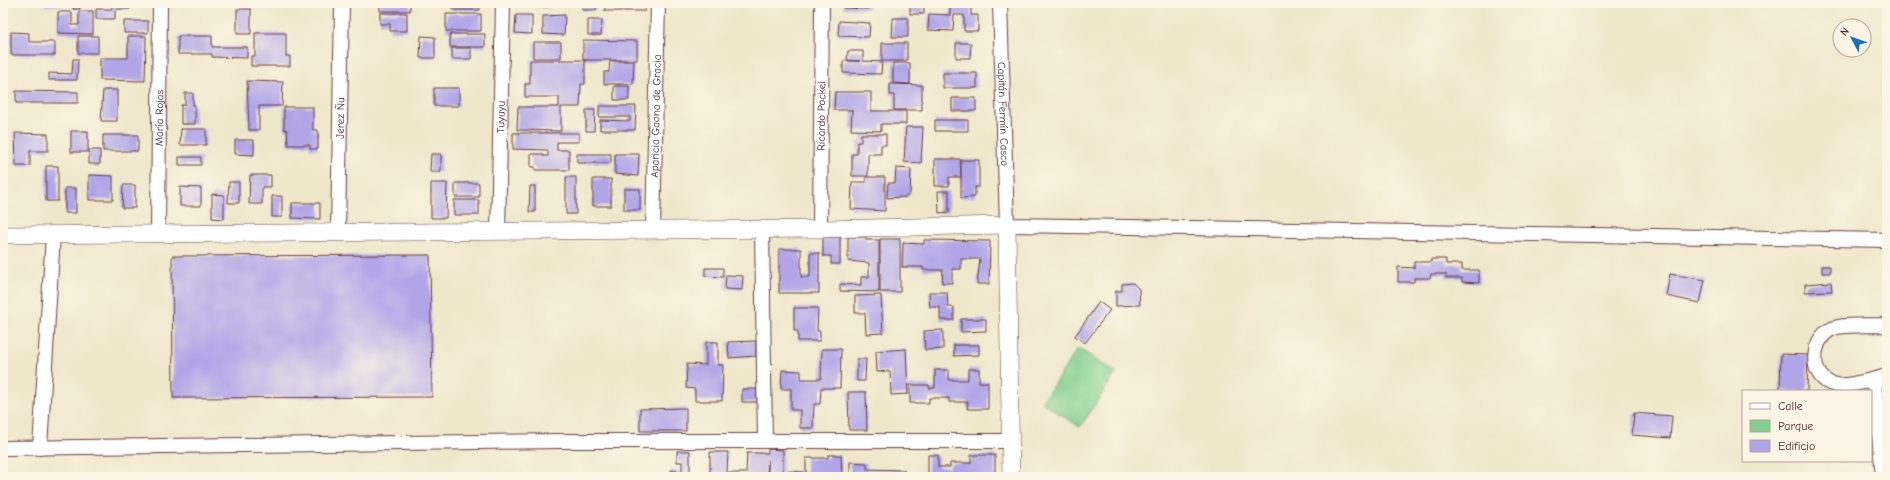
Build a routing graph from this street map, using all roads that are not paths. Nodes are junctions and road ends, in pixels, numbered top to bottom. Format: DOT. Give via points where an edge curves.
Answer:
graph roads {
  1 [pos="160,3"];
  2 [pos="342,3"];
  3 [pos="503,3"];
  4 [pos="658,3"];
  5 [pos="822,3"];
  6 [pos="1000,3"];
  7 [pos="1007,225"];
  8 [pos="820,228"];
  9 [pos="762,229"];
  10 [pos="653,230"];
  11 [pos="498,231"];
  12 [pos="338,232"];
  13 [pos="158,234"];
  14 [pos="3,235"];
  15 [pos="53,235"];
  16 [pos="1887,240"];
  17 [pos="1887,325"];
  18 [pos="1880,378"];
  19 [pos="765,441"];
  20 [pos="1011,441"];
  21 [pos="3,448"];
  22 [pos="40,448"];
  23 [pos="1011,477"];
  24 [pos="1883,477"];
  1 -- 13 [label="street, María Rojas"];
  2 -- 12 [label="street, Jerez Ñu"];
  3 -- 11 [label="street, Tuyuyu"];
  4 -- 10 [label="street, Aparicia Gaona de Gracia"];
  5 -- 8 [label="street, Ricardo Pockel"];
  6 -- 7 [label="street, Capitán Fermín Casco"];
  7 -- 8 [label="street"];
  7 -- 16 [label="street"];
  7 -- 20 [label="street"];
  8 -- 9 [label="street"];
  9 -- 10 [label="street"];
  9 -- 19 [label="street"];
  10 -- 11 [label="street"];
  11 -- 12 [label="street"];
  12 -- 13 [label="street"];
  13 -- 15 [label="street"];
  14 -- 15 [label="street"];
  15 -- 22 [label="street"];
  17 -- 18 [label="street" via="1837,327 1823,335 1816,349 1814,362 1819,375 1837,386"];
  18 -- 24 [label="street"];
  19 -- 20 [label="street"];
  19 -- 22 [label="street"];
  20 -- 23 [label="street"];
  21 -- 22 [label="street"];
}
